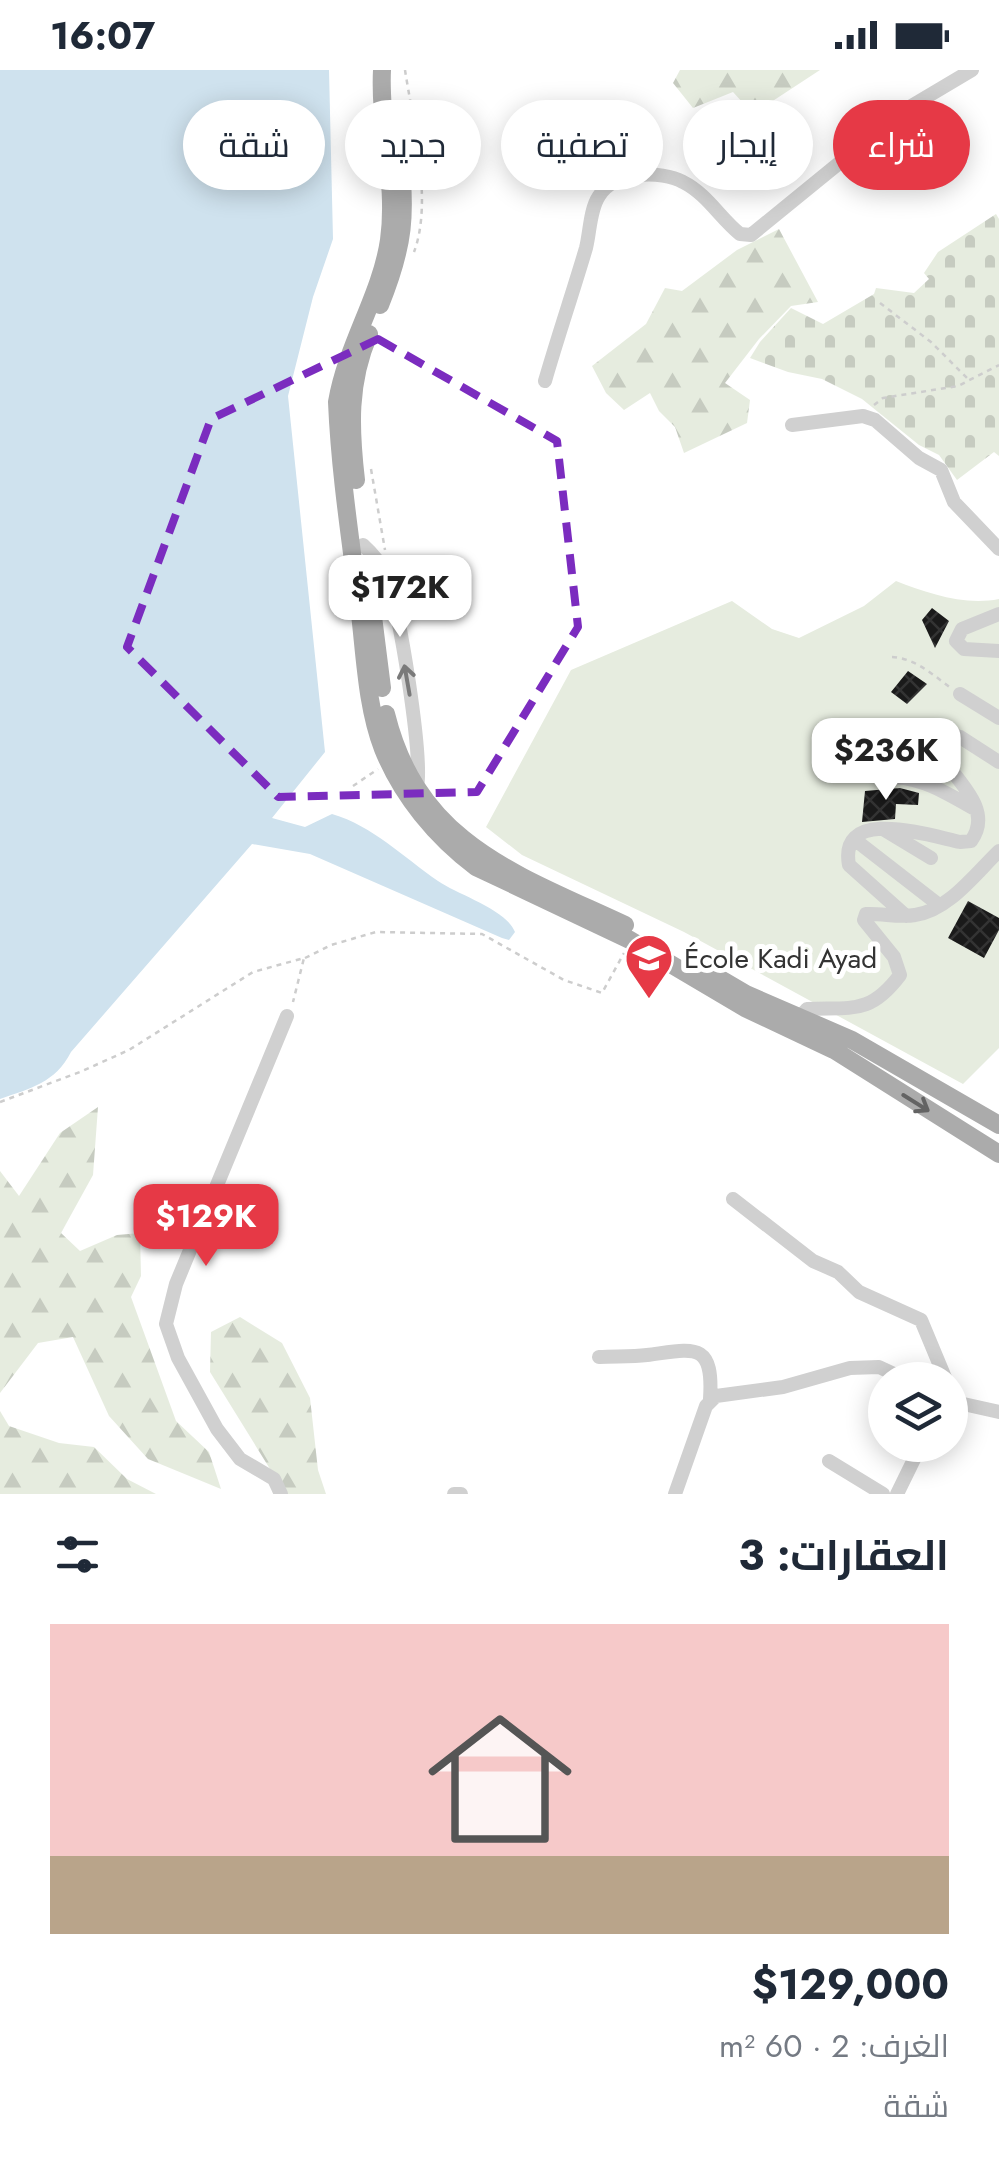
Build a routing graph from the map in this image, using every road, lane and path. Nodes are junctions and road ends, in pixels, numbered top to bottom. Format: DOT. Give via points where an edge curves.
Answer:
graph roads {
  1 [pos="382,70"];
  2 [pos="394,70"];
  3 [pos="972,70"];
  4 [pos="880,303"];
  5 [pos="999,365"];
  6 [pos="544,380"];
  7 [pos="969,380"];
  8 [pos="874,406"];
  9 [pos="792,425"];
  10 [pos="368,458"];
  11 [pos="363,545"];
  12 [pos="999,549"];
  13 [pos="385,552"];
  14 [pos="997,612"];
  15 [pos="999,651"];
  16 [pos="892,657"];
  17 [pos="960,694"];
  18 [pos="999,718"];
  19 [pos="999,762"];
  20 [pos="380,769"];
  21 [pos="880,776"];
  22 [pos="353,786"];
  23 [pos="417,787"];
  24 [pos="976,809"];
  25 [pos="878,826"];
  26 [pos="854,840"];
  27 [pos="999,851"];
  28 [pos="931,858"];
  29 [pos="939,905"];
  30 [pos="906,916"];
  31 [pos="626,949"];
  32 [pos="304,958"];
  33 [pos="287,1016"];
  34 [pos="795,1023"];
  35 [pos="0,1102"];
  36 [pos="999,1125"];
  37 [pos="999,1154"];
  38 [pos="732,1199"];
  39 [pos="599,1357"];
  40 [pos="938,1362"];
  41 [pos="868,1367"];
  42 [pos="710,1399"];
  43 [pos="968,1405"];
  44 [pos="999,1412"];
  45 [pos="829,1460"];
  46 [pos="913,1462"];
  47 [pos="281,1494"];
  48 [pos="454,1494"];
  49 [pos="462,1494"];
  50 [pos="675,1494"];
  51 [pos="883,1494"];
  52 [pos="897,1494"];
  1 -- 34 [label="main road" via="390,235 345,360 337,402 382,746 424,818 476,867 630,940 725,997"];
  2 -- 11 [label="main road" via="403,232 350,402"];
  3 -- 6 [label="street" via="903,111 751,235 740,234 689,185 665,175 644,174 605,189"];
  4 -- 7 [label="path"];
  5 -- 7 [label="path"];
  7 -- 8 [label="path" via="883,398"];
  9 -- 12 [label="street" via="875,420 941,470 954,502"];
  10 -- 13 [label="path"];
  11 -- 23 [label="main road" via="385,707"];
  23 -- 11 [label="street, one-way" via="414,722 391,590"];
  14 -- 15 [label="street" via="962,629 956,642 964,649"];
  16 -- 17 [label="path" via="918,664"];
  17 -- 18 [label="street"];
  19 -- 24 [label="street" via="954,734 942,732 932,740"];
  20 -- 22 [label="path"];
  21 -- 24 [label="street" via="936,785"];
  23 -- 34 [label="main road" via="440,819 492,862 635,930"];
  24 -- 25 [label="street" via="971,841"];
  25 -- 26 [label="street"];
  25 -- 28 [label="street"];
  26 -- 29 [label="street"];
  26 -- 30 [label="street" via="848,865"];
  27 -- 29 [label="street"];
  29 -- 30 [label="street"];
  30 -- 34 [label="street" via="864,916 900,975 883,997 872,1004 806,1009"];
  31 -- 32 [label="path" via="602,993 564,980 482,934 376,932"];
  32 -- 33 [label="path"];
  32 -- 35 [label="path" via="253,972 129,1050"];
  33 -- 47 [label="street" via="176,1284 166,1324 217,1429 245,1465 274,1479"];
  34 -- 36 [label="main road" via="852,1040"];
  34 -- 37 [label="main road, one-way"];
  38 -- 40 [label="street" via="859,1292 921,1320"];
  39 -- 42 [label="street" via="686,1348 710,1366"];
  41 -- 42 [label="street"];
  42 -- 50 [label="street"];
  43 -- 44 [label="street"];
  45 -- 51 [label="street"];
  46 -- 52 [label="street"];
  48 -- 49 [label="street"];
}
